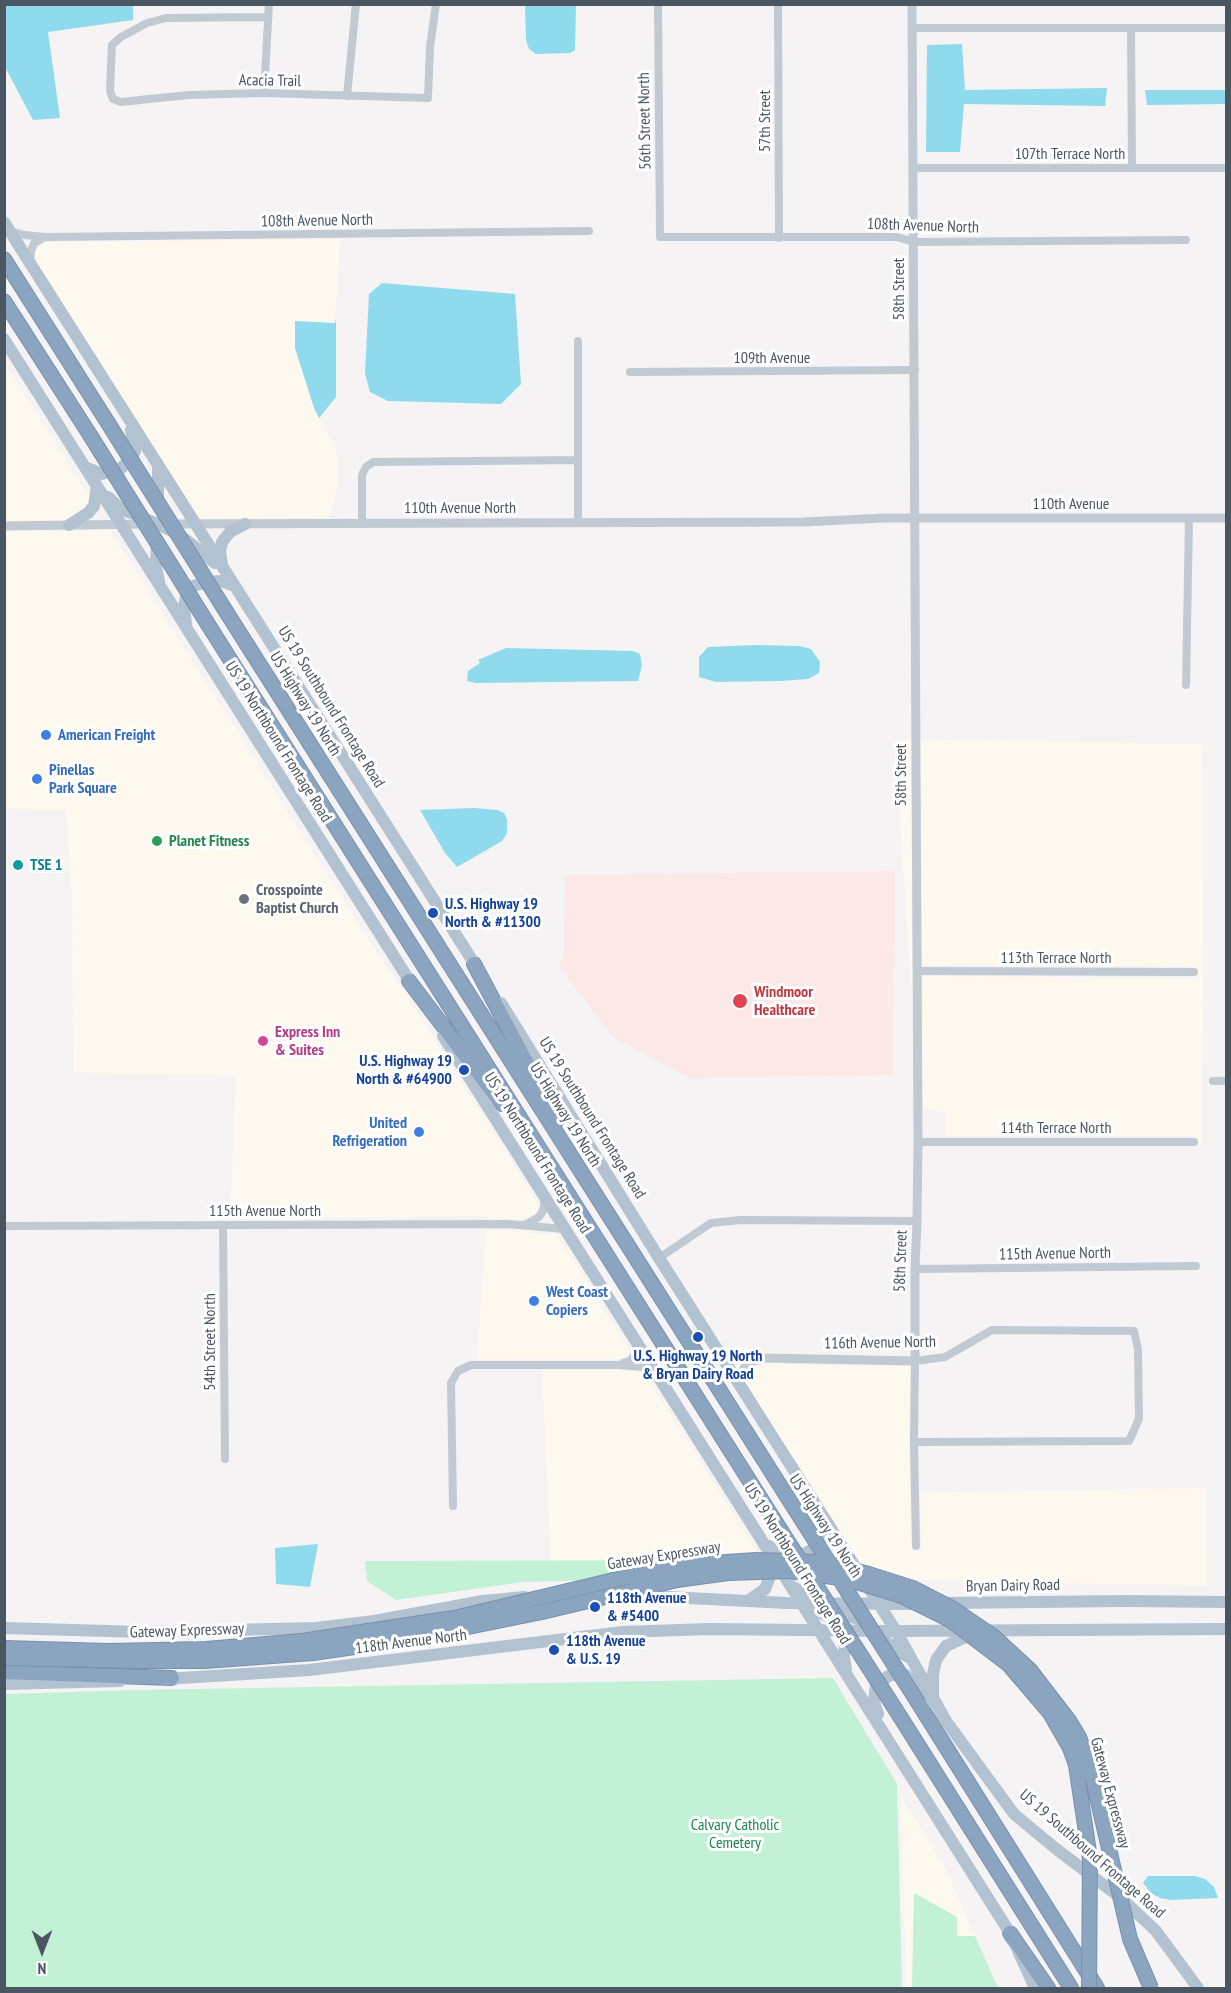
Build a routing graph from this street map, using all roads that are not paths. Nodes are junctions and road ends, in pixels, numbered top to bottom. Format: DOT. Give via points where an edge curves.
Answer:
graph roads {
  1 [pos="269,4"];
  2 [pos="356,4"];
  3 [pos="436,4"];
  4 [pos="658,4"];
  5 [pos="778,4"];
  6 [pos="912,4"];
  7 [pos="268,17"];
  8 [pos="913,28"];
  9 [pos="1131,28"];
  10 [pos="1227,28"];
  11 [pos="264,93"];
  12 [pos="347,96"];
  13 [pos="914,168"];
  14 [pos="1132,168"];
  15 [pos="1227,168"];
  16 [pos="7,226"];
  17 [pos="589,231"];
  18 [pos="45,237"];
  19 [pos="660,237"];
  20 [pos="779,238"];
  21 [pos="1186,240"];
  22 [pos="914,242"];
  23 [pos="4,259"];
  24 [pos="30,263"];
  25 [pos="4,301"];
  26 [pos="4,339"];
  27 [pos="578,341"];
  28 [pos="915,370"];
  29 [pos="630,372"];
  30 [pos="127,415"];
  31 [pos="578,460"];
  32 [pos="158,465"];
  33 [pos="85,467"];
  34 [pos="97,486"];
  35 [pos="915,518"];
  36 [pos="1189,518"];
  37 [pos="1227,518"];
  38 [pos="194,523"];
  39 [pos="362,523"];
  40 [pos="578,523"];
  41 [pos="120,524"];
  42 [pos="158,524"];
  43 [pos="245,524"];
  44 [pos="69,525"];
  45 [pos="4,526"];
  46 [pos="223,569"];
  47 [pos="159,585"];
  48 [pos="235,586"];
  49 [pos="187,629"];
  50 [pos="1186,685"];
  51 [pos="474,964"];
  52 [pos="918,970"];
  53 [pos="1194,972"];
  54 [pos="409,981"];
  55 [pos="1213,1081"];
  56 [pos="1227,1081"];
  57 [pos="918,1142"];
  58 [pos="1194,1142"];
  59 [pos="548,1162"];
  60 [pos="597,1197"];
  61 [pos="545,1198"];
  62 [pos="917,1221"];
  63 [pos="223,1225"];
  64 [pos="525,1225"];
  65 [pos="4,1226"];
  66 [pos="564,1229"];
  67 [pos="659,1258"];
  68 [pos="1196,1266"];
  69 [pos="915,1269"];
  70 [pos="637,1341"];
  71 [pos="720,1353"];
  72 [pos="764,1358"];
  73 [pos="915,1361"];
  74 [pos="619,1365"];
  75 [pos="655,1370"];
  76 [pos="740,1385"];
  77 [pos="914,1442"];
  78 [pos="225,1459"];
  79 [pos="453,1506"];
  80 [pos="824,1520"];
  81 [pos="765,1544"];
  82 [pos="916,1546"];
  83 [pos="776,1560"];
  84 [pos="852,1564"];
  85 [pos="790,1585"];
  86 [pos="748,1600"];
  87 [pos="1227,1602"];
  88 [pos="800,1603"];
  89 [pos="878,1604"];
  90 [pos="835,1608"];
  91 [pos="848,1624"];
  92 [pos="4,1628"];
  93 [pos="1227,1629"];
  94 [pos="820,1630"];
  95 [pos="1008,1630"];
  96 [pos="860,1631"];
  97 [pos="896,1632"];
  98 [pos="4,1648"];
  99 [pos="4,1658"];
  100 [pos="913,1660"];
  101 [pos="4,1672"];
  102 [pos="847,1674"];
  103 [pos="172,1678"];
  104 [pos="4,1684"];
  105 [pos="933,1697"];
  106 [pos="946,1722"];
  107 [pos="882,1728"];
  108 [pos="1010,1933"];
  109 [pos="1035,1989"];
  110 [pos="1048,1989"];
  111 [pos="1071,1989"];
  112 [pos="1089,1989"];
  113 [pos="1097,1989"];
  114 [pos="1152,1989"];
  115 [pos="1198,1989"];
  1 -- 7 [label="street"];
  2 -- 12 [label="street"];
  3 -- 12 [label="street, Acacia Trail" via="428,98"];
  4 -- 19 [label="street, 56th Street North"];
  5 -- 20 [label="street, 57th Street"];
  6 -- 8 [label="street, 58th Street"];
  7 -- 11 [label="street"];
  7 -- 11 [label="street, Acacia Trail" via="166,18 147,23 112,45 110,91 113,99 121,102"];
  8 -- 9 [label="street"];
  8 -- 13 [label="street, 58th Street"];
  9 -- 10 [label="street"];
  9 -- 14 [label="street"];
  11 -- 12 [label="street, Acacia Trail"];
  13 -- 14 [label="street, 107th Terrace North"];
  13 -- 22 [label="street, 58th Street"];
  14 -- 15 [label="street, 107th Terrace North"];
  16 -- 18 [label="street, 108th Avenue North" via="24,235"];
  16 -- 24 [label="main road, US 19 Southbound Frontage Road"];
  17 -- 18 [label="street, 108th Avenue North"];
  18 -- 24 [label="street" via="34,243"];
  19 -- 20 [label="street, 108th Avenue North"];
  20 -- 22 [label="street, 108th Avenue North" via="897,237"];
  21 -- 22 [label="street, 108th Avenue North"];
  22 -- 28 [label="street, 58th Street"];
  23 -- 60 [label="highway, US Highway 19 North, bridge"];
  24 -- 30 [label="main road, US 19 Southbound Frontage Road"];
  25 -- 59 [label="highway, bridge"];
  26 -- 33 [label="main road, US 19 Northbound Frontage Road"];
  27 -- 31 [label="street"];
  28 -- 29 [label="street, 109th Avenue"];
  28 -- 35 [label="street, 58th Street"];
  30 -- 32 [label="main road, US 19 Southbound Frontage Road"];
  30 -- 33 [label="main road" via="134,439 132,458 119,470 102,474"];
  31 -- 39 [label="street" via="373,462 362,475"];
  31 -- 40 [label="street"];
  32 -- 38 [label="main road, US 19 Southbound Frontage Road"];
  32 -- 42 [label="main road"];
  33 -- 34 [label="main road, US 19 Northbound Frontage Road"];
  34 -- 41 [label="main road, US 19 Northbound Frontage Road"];
  34 -- 42 [label="main road" via="121,508"];
  34 -- 44 [label="main road" via="94,506"];
  35 -- 36 [label="street, 110th Avenue"];
  35 -- 40 [label="street, 110th Avenue North"];
  35 -- 52 [label="street, 58th Street"];
  36 -- 37 [label="street, 110th Avenue"];
  36 -- 50 [label="street"];
  38 -- 42 [label="street, 110th Avenue North"];
  38 -- 43 [label="street, 110th Avenue North"];
  38 -- 46 [label="main road, US 19 Southbound Frontage Road"];
  39 -- 40 [label="street, 110th Avenue North"];
  39 -- 43 [label="street, 110th Avenue North"];
  41 -- 42 [label="street, 110th Avenue North"];
  41 -- 44 [label="street, 110th Avenue North"];
  41 -- 47 [label="main road, US 19 Northbound Frontage Road"];
  42 -- 46 [label="main road" via="181,536"];
  42 -- 47 [label="main road"];
  43 -- 46 [label="main road" via="222,542"];
  44 -- 45 [label="street, 110th Avenue North"];
  46 -- 48 [label="main road, US 19 Southbound Frontage Road"];
  47 -- 49 [label="main road, US 19 Northbound Frontage Road"];
  48 -- 49 [label="main road" via="221,581 193,586 184,608"];
  48 -- 51 [label="main road, US 19 Southbound Frontage Road"];
  49 -- 54 [label="main road, US 19 Northbound Frontage Road"];
  51 -- 60 [label="highway"];
  51 -- 67 [label="main road, US 19 Southbound Frontage Road"];
  52 -- 53 [label="street, 113th Terrace North"];
  52 -- 57 [label="street, 58th Street"];
  54 -- 59 [label="highway"];
  54 -- 61 [label="main road, US 19 Northbound Frontage Road"];
  55 -- 56 [label="street"];
  57 -- 58 [label="street, 114th Terrace North"];
  57 -- 62 [label="street, 58th Street"];
  59 -- 111 [label="highway, bridge"];
  60 -- 113 [label="highway, US Highway 19 North, bridge"];
  61 -- 64 [label="street" via="539,1217"];
  61 -- 66 [label="main road, US 19 Northbound Frontage Road"];
  62 -- 67 [label="street" via="711,1223"];
  62 -- 69 [label="street, 58th Street"];
  63 -- 64 [label="street, 115th Avenue North"];
  63 -- 65 [label="street, 115th Avenue North"];
  63 -- 78 [label="street, 54th Street North"];
  64 -- 66 [label="street, 115th Avenue North"];
  66 -- 70 [label="main road, US 19 Northbound Frontage Road"];
  67 -- 71 [label="main road, US 19 Southbound Frontage Road"];
  68 -- 69 [label="street, 115th Avenue North"];
  69 -- 73 [label="street, 58th Street"];
  70 -- 74 [label="street" via="636,1353 630,1361"];
  70 -- 75 [label="main road, US 19 Northbound Frontage Road"];
  71 -- 72 [label="street, 116th Avenue North"];
  71 -- 76 [label="main road, US 19 Southbound Frontage Road"];
  72 -- 73 [label="street, 116th Avenue North"];
  72 -- 76 [label="street" via="745,1367"];
  73 -- 77 [label="street, 58th Street"];
  73 -- 77 [label="street, 116th Avenue North" via="945,1357 992,1330 1134,1331 1139,1419 1129,1441"];
  74 -- 75 [label="street"];
  74 -- 79 [label="street" via="471,1365 458,1371 451,1383"];
  75 -- 81 [label="main road, US 19 Northbound Frontage Road"];
  76 -- 80 [label="main road, US 19 Southbound Frontage Road"];
  77 -- 82 [label="street, 58th Street"];
  80 -- 81 [label="main road" via="823,1536 806,1553 786,1555"];
  80 -- 84 [label="main road, US 19 Southbound Frontage Road"];
  81 -- 83 [label="main road, US 19 Northbound Frontage Road"];
  83 -- 85 [label="main road, US 19 Northbound Frontage Road"];
  83 -- 86 [label="main road" via="765,1589"];
  84 -- 89 [label="main road, US 19 Southbound Frontage Road"];
  84 -- 90 [label="main road" via="852,1586"];
  85 -- 88 [label="main road, US 19 Northbound Frontage Road"];
  85 -- 90 [label="main road"];
  86 -- 88 [label="main road, 118th Avenue North"];
  86 -- 92 [label="main road, 118th Avenue North" via="556,1594 483,1601 316,1628 142,1632"];
  87 -- 89 [label="main road, Bryan Dairy Road"];
  88 -- 90 [label="main road, Bryan Dairy Road"];
  88 -- 94 [label="main road, US 19 Northbound Frontage Road"];
  89 -- 90 [label="main road, Bryan Dairy Road"];
  89 -- 91 [label="main road"];
  89 -- 97 [label="main road, US 19 Southbound Frontage Road"];
  90 -- 91 [label="main road"];
  90 -- 94 [label="main road"];
  91 -- 94 [label="main road"];
  91 -- 96 [label="main road"];
  91 -- 97 [label="main road"];
  91 -- 102 [label="main road" via="844,1658"];
  93 -- 95 [label="main road"];
  94 -- 102 [label="main road, US 19 Northbound Frontage Road"];
  94 -- 103 [label="main road, 118th Avenue North" via="623,1632 333,1668"];
  95 -- 97 [label="main road"];
  95 -- 105 [label="main road" via="963,1638 946,1646 936,1660"];
  96 -- 97 [label="main road"];
  96 -- 100 [label="main road" via="885,1641"];
  97 -- 100 [label="main road, US 19 Southbound Frontage Road"];
  98 -- 114 [label="highway, Gateway Expressway, bridge" via="206,1649 302,1641 454,1618 696,1564 756,1560 820,1562 869,1574 913,1588 993,1636 1030,1670 1065,1714 1086,1754 1130,1940"];
  99 -- 112 [label="highway, Gateway Expressway, bridge" via="205,1661 314,1653 409,1639 677,1580 790,1571 847,1579 902,1596 950,1620 1009,1665 1050,1713 1076,1765 1087,1837"];
  100 -- 105 [label="main road, US 19 Southbound Frontage Road"];
  101 -- 103 [label="highway"];
  102 -- 107 [label="main road, US 19 Northbound Frontage Road"];
  103 -- 104 [label="main road, 118th Avenue North"];
  105 -- 106 [label="main road, US 19 Southbound Frontage Road"];
  106 -- 107 [label="main road" via="906,1675 890,1675 876,1685 874,1702"];
  106 -- 115 [label="main road, US 19 Southbound Frontage Road" via="1014,1814 1128,1904 1156,1931"];
  107 -- 108 [label="main road, US 19 Northbound Frontage Road"];
  108 -- 109 [label="main road, US 19 Northbound Frontage Road"];
  108 -- 110 [label="highway"];
}
